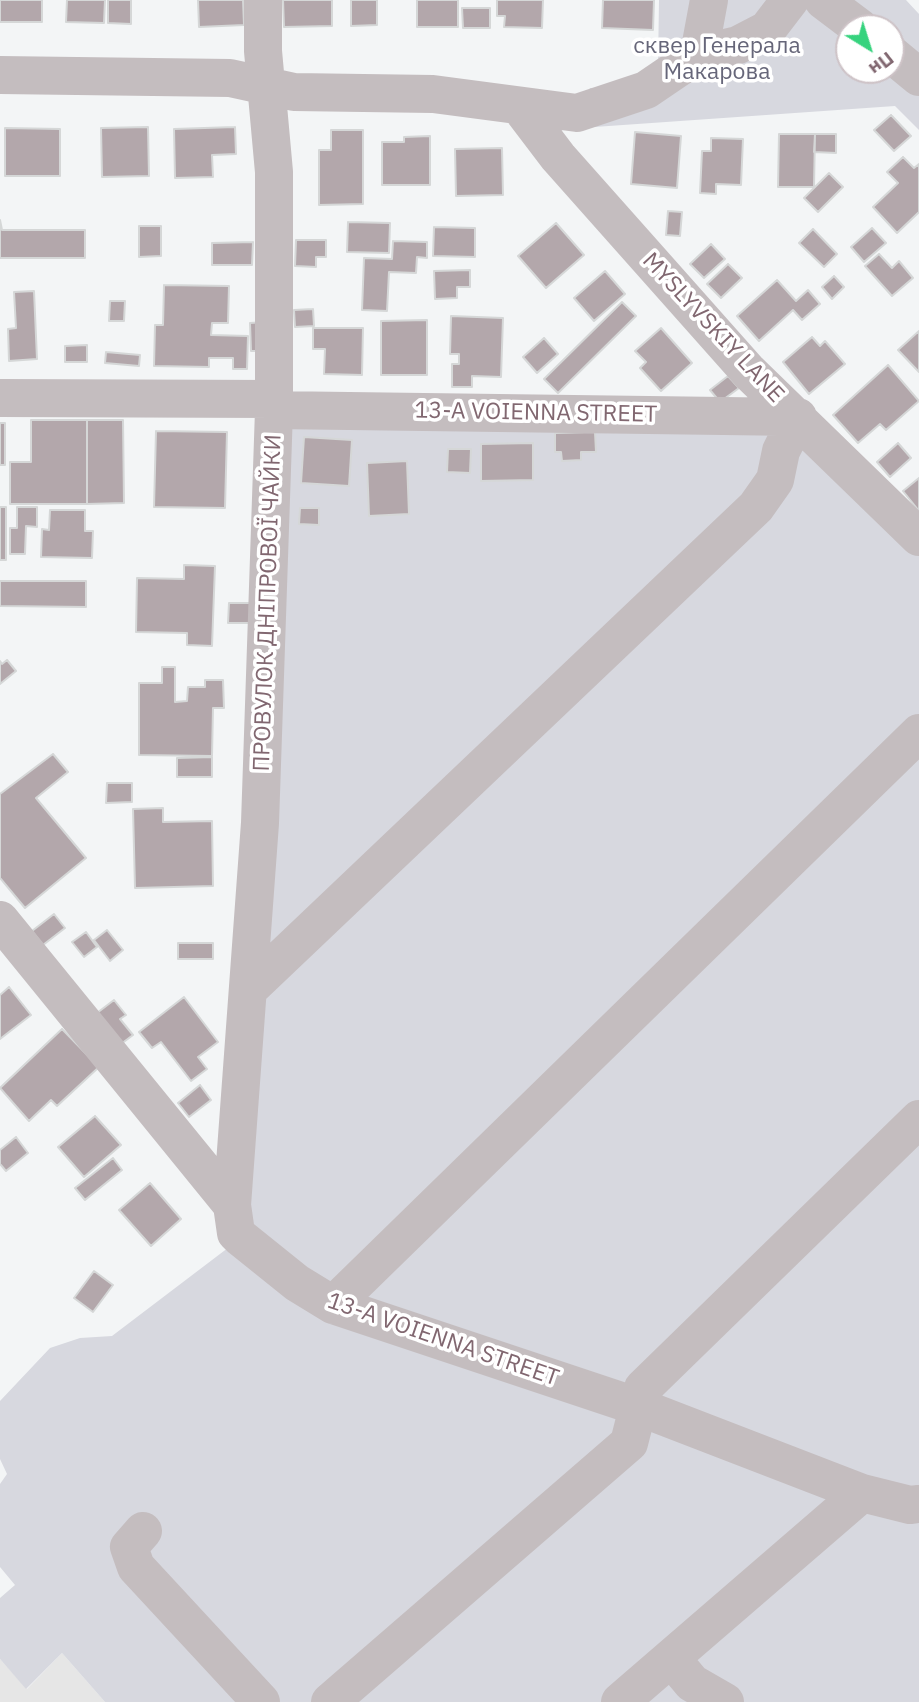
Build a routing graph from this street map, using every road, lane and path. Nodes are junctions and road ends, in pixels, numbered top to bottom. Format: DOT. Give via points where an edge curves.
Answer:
graph roads {
  1 [pos="263,0"];
  2 [pos="709,0"];
  3 [pos="790,0"];
  4 [pos="823,0"];
  5 [pos="842,14"];
  6 [pos="699,54"];
  7 [pos="905,66"];
  8 [pos="0,75"];
  9 [pos="919,77"];
  10 [pos="265,85"];
  11 [pos="520,107"];
  12 [pos="0,398"];
  13 [pos="274,405"];
  14 [pos="798,417"];
  15 [pos="919,537"];
  16 [pos="919,733"];
  17 [pos="0,920"];
  18 [pos="249,989"];
  19 [pos="919,1119"];
  20 [pos="232,1205"];
  21 [pos="333,1305"];
  22 [pos="639,1407"];
  23 [pos="862,1493"];
  24 [pos="919,1503"];
  25 [pos="143,1531"];
  26 [pos="671,1658"];
  27 [pos="261,1702"];
  28 [pos="330,1702"];
  29 [pos="620,1702"];
  30 [pos="725,1702"];
  1 -- 10 [label="street, ПРОВУЛОК ДНІПРОВОЇ ЧАЙКИ"];
  2 -- 6 [label="street"];
  3 -- 6 [label="street" via="767,30 738,45"];
  4 -- 5 [label="street"];
  6 -- 11 [label="street" via="646,90 577,113"];
  7 -- 9 [label="street"];
  8 -- 10 [label="street" via="230,78"];
  10 -- 11 [label="street" via="294,92 433,94"];
  10 -- 13 [label="street, ПРОВУЛОК ДНІПРОВОЇ ЧАЙКИ" via="274,172"];
  11 -- 14 [label="street, MYSLYVSKIY LANE" via="558,157 749,372"];
  12 -- 13 [label="street, 13-A VOIENNA STREET"];
  13 -- 14 [label="street, 13-A VOIENNA STREET"];
  13 -- 18 [label="street, ПРОВУЛОК ДНІПРОВОЇ ЧАЙКИ" via="262,768"];
  14 -- 15 [label="street, MYSLYVSKIY LANE"];
  14 -- 18 [label="street" via="781,451 775,480 756,507"];
  16 -- 21 [label="street"];
  17 -- 20 [label="street, 13-A VOIENNA STREET"];
  18 -- 20 [label="street, ПРОВУЛОК ДНІПРОВОЇ ЧАЙКИ"];
  19 -- 22 [label="street" via="643,1388"];
  20 -- 21 [label="street, 13-A VOIENNA STREET" via="236,1233 241,1238"];
  21 -- 22 [label="street, 13-A VOIENNA STREET"];
  22 -- 23 [label="street, 13-A VOIENNA STREET"];
  22 -- 28 [label="street" via="629,1443"];
  23 -- 24 [label="street, 13-A VOIENNA STREET" via="910,1505"];
  23 -- 26 [label="street"];
  25 -- 27 [label="street" via="129,1547 136,1567"];
  26 -- 29 [label="street"];
  26 -- 30 [label="street" via="692,1684"];
}
